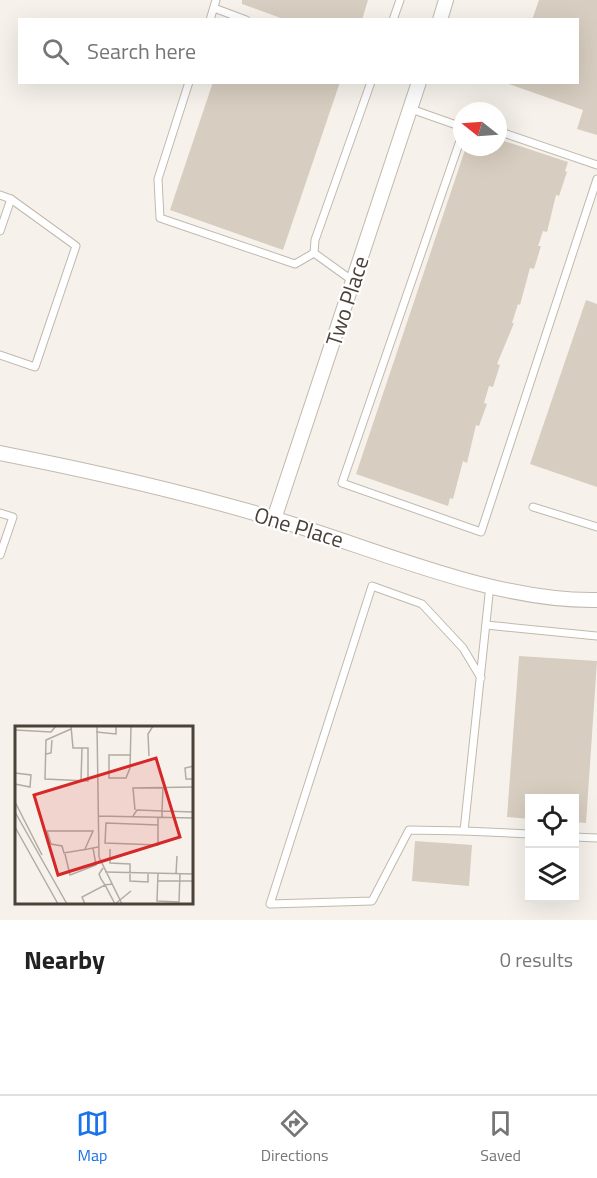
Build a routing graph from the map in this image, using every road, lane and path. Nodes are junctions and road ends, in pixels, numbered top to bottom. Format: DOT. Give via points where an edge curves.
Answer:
graph roads {
  1 [pos="399,0"];
  2 [pos="446,0"];
  3 [pos="215,4"];
  4 [pos="242,18"];
  5 [pos="394,18"];
  6 [pos="441,18"];
  7 [pos="188,84"];
  8 [pos="370,84"];
  9 [pos="418,84"];
  10 [pos="411,109"];
  11 [pos="453,124"];
  12 [pos="507,134"];
  13 [pos="455,156"];
  14 [pos="597,165"];
  15 [pos="597,179"];
  16 [pos="0,195"];
  17 [pos="11,199"];
  18 [pos="2,219"];
  19 [pos="0,231"];
  20 [pos="314,253"];
  21 [pos="353,281"];
  22 [pos="0,355"];
  23 [pos="0,453"];
  24 [pos="533,507"];
  25 [pos="0,513"];
  26 [pos="274,519"];
  27 [pos="597,527"];
  28 [pos="0,555"];
  29 [pos="490,585"];
  30 [pos="597,600"];
  31 [pos="486,625"];
  32 [pos="597,636"];
  33 [pos="481,678"];
  34 [pos="464,831"];
  35 [pos="525,834"];
  36 [pos="579,837"];
  37 [pos="597,838"];
  1 -- 5 [label="lane"];
  2 -- 6 [label="street"];
  3 -- 4 [label="lane"];
  7 -- 20 [label="lane" via="158,179 160,218 295,264"];
  8 -- 20 [label="lane" via="315,240"];
  9 -- 10 [label="street, Two Place"];
  10 -- 11 [label="lane"];
  10 -- 21 [label="street, Two Place"];
  12 -- 14 [label="lane"];
  13 -- 15 [label="lane" via="342,483 481,532"];
  16 -- 17 [label="lane"];
  17 -- 18 [label="lane"];
  17 -- 22 [label="lane" via="76,246 35,367"];
  18 -- 19 [label="lane"];
  20 -- 21 [label="lane"];
  21 -- 26 [label="street, Two Place"];
  23 -- 26 [label="street, One Place" via="110,476"];
  24 -- 27 [label="lane"];
  25 -- 28 [label="lane" via="13,517"];
  26 -- 29 [label="street, One Place"];
  29 -- 30 [label="street, One Place" via="564,600"];
  29 -- 31 [label="lane"];
  31 -- 32 [label="lane"];
  31 -- 33 [label="lane"];
  33 -- 34 [label="lane"];
  33 -- 34 [label="lane" via="463,648 422,604 372,586 270,904 372,901 409,830"];
  34 -- 35 [label="lane"];
  36 -- 37 [label="lane"];
}
